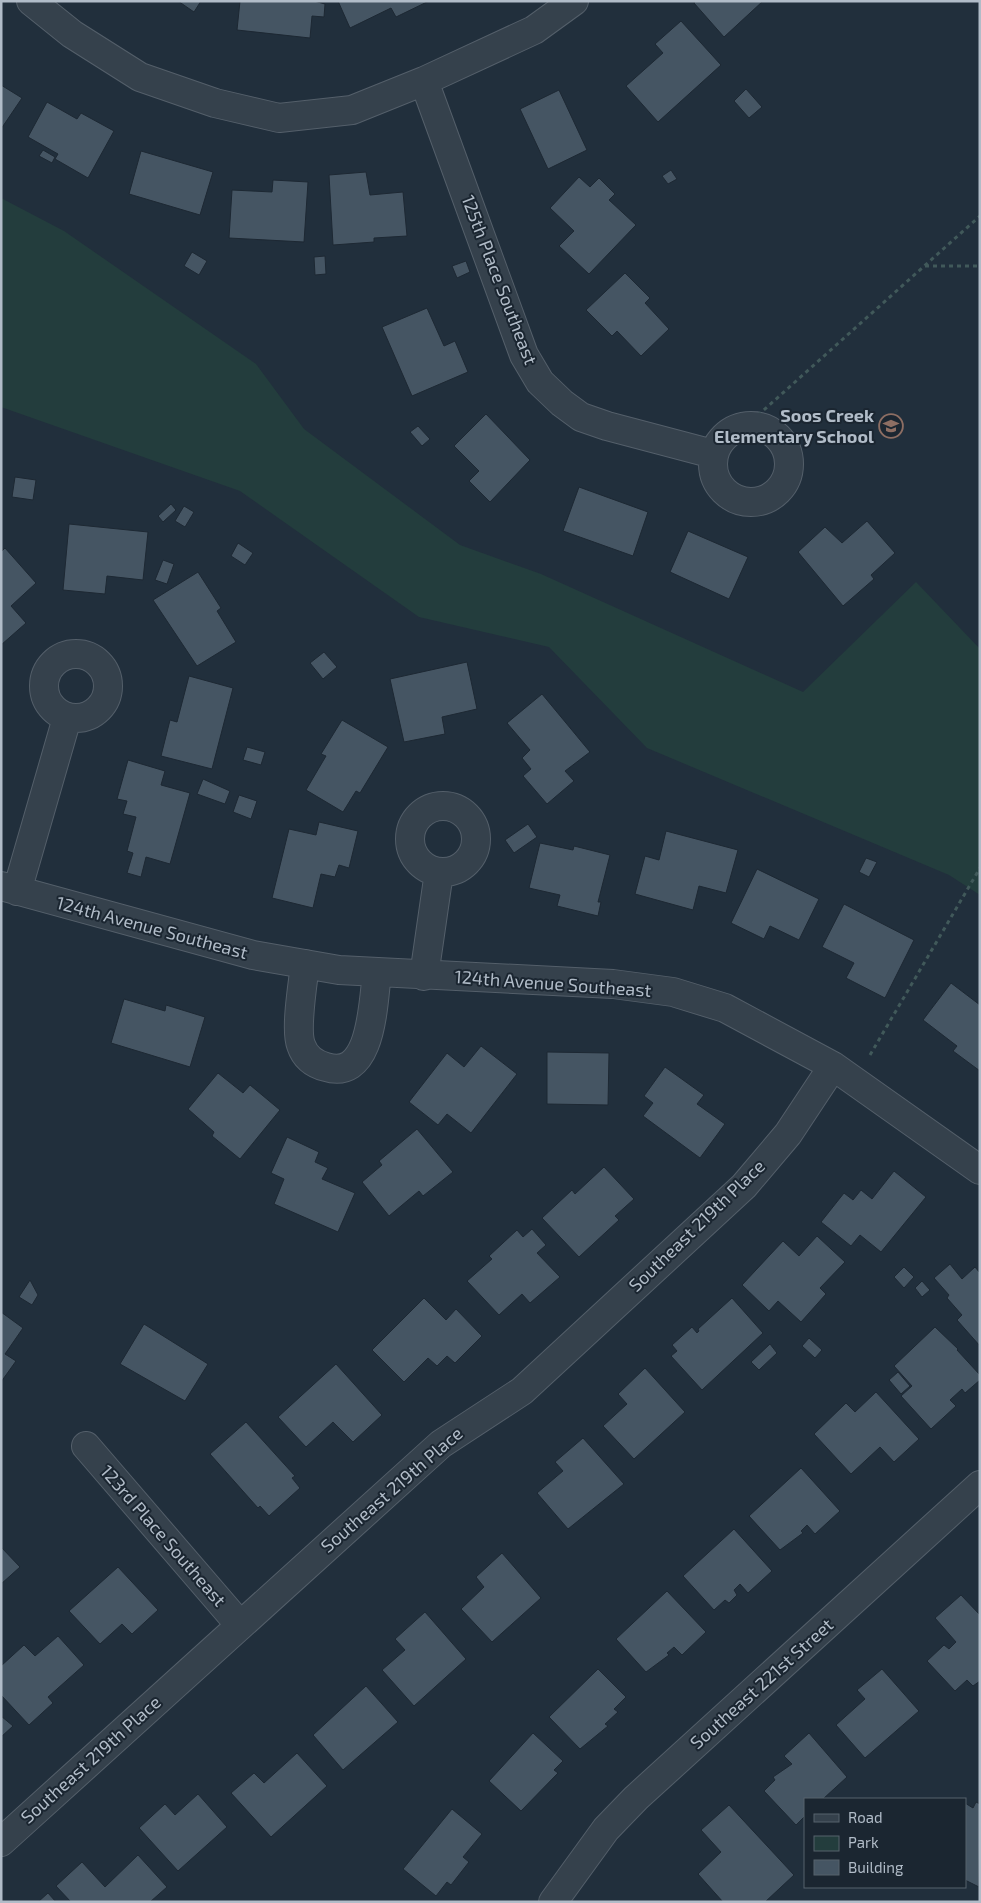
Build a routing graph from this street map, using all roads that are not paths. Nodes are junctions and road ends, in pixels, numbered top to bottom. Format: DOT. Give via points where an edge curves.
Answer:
graph roads {
  1 [pos="31,1"];
  2 [pos="574,1"];
  3 [pos="424,81"];
  4 [pos="714,454"];
  5 [pos="67,718"];
  6 [pos="439,872"];
  7 [pos="9,888"];
  8 [pos="305,964"];
  9 [pos="377,973"];
  10 [pos="424,976"];
  11 [pos="833,1066"];
  12 [pos="980,1170"];
  13 [pos="86,1446"];
  14 [pos="980,1485"];
  15 [pos="240,1625"];
  16 [pos="1,1842"];
  17 [pos="559,1900"];
  1 -- 3 [label="street" via="72,34 140,78 215,103 279,118 352,110"];
  2 -- 3 [label="street" via="534,30"];
  3 -- 4 [label="street, 125th Place Southeast" via="524,355 540,382 582,417"];
  4 -- 4 [label="street" via="720,440 731,430 761,426 784,444 789,459 788,474 770,498 741,502 727,495 717,484 712,469"];
  5 -- 7 [label="street"];
  6 -- 10 [label="street"];
  7 -- 8 [label="street, 124th Avenue Southeast" via="253,955"];
  8 -- 9 [label="street, 124th Avenue Southeast"];
  8 -- 9 [label="street" via="300,1044 317,1065 330,1069 344,1067 364,1050"];
  9 -- 10 [label="street, 124th Avenue Southeast"];
  10 -- 11 [label="street, 124th Avenue Southeast" via="613,984 672,992 726,1008"];
  11 -- 12 [label="street, 124th Avenue Southeast"];
  11 -- 15 [label="street, Southeast 219th Place" via="788,1134 744,1186 522,1391 441,1444"];
  13 -- 15 [label="street, 123rd Place Southeast"];
  14 -- 17 [label="street, Southeast 221st Street" via="636,1798 606,1829"];
  15 -- 16 [label="street, Southeast 219th Place"];
}
